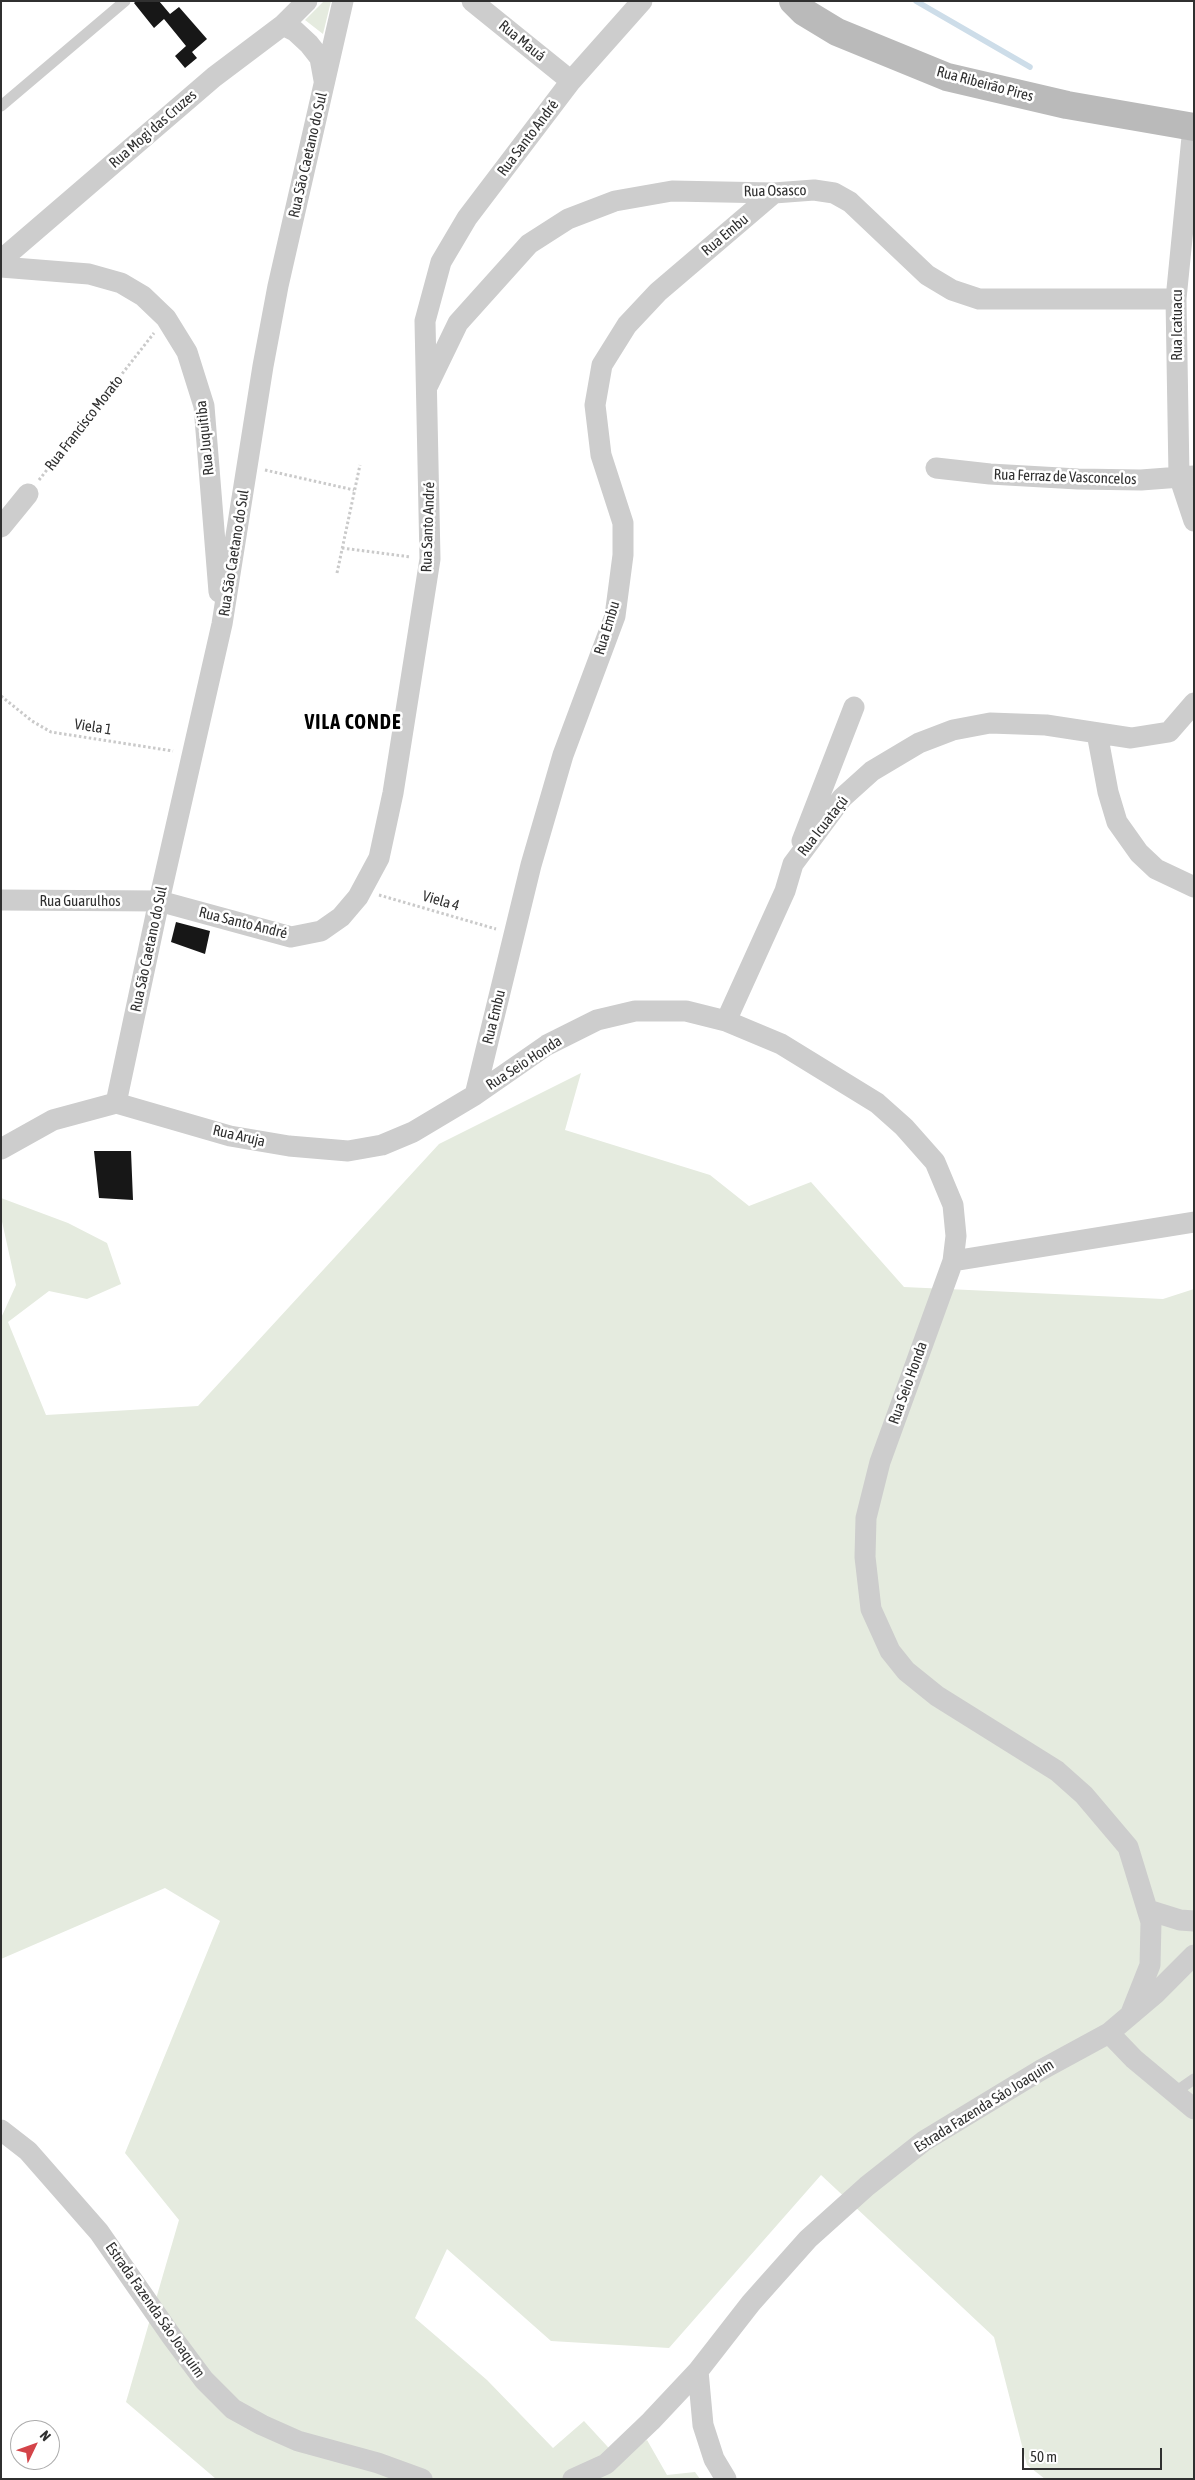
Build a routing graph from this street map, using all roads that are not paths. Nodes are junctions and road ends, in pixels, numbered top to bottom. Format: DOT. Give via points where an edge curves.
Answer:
graph roads {
  1 [pos="125,1"];
  2 [pos="306,1"];
  3 [pos="343,1"];
  4 [pos="472,1"];
  5 [pos="642,1"];
  6 [pos="792,1"];
  7 [pos="283,25"];
  8 [pos="572,81"];
  9 [pos="325,82"];
  10 [pos="1,106"];
  11 [pos="1193,127"];
  12 [pos="774,193"];
  13 [pos="1,260"];
  14 [pos="1,267"];
  15 [pos="1176,300"];
  16 [pos="425,390"];
  17 [pos="936,468"];
  18 [pos="1187,476"];
  19 [pos="28,494"];
  20 [pos="1194,521"];
  21 [pos="1,527"];
  22 [pos="222,624"];
  23 [pos="1194,703"];
  24 [pos="854,707"];
  25 [pos="1097,733"];
  26 [pos="793,864"];
  27 [pos="1194,886"];
  28 [pos="1,900"];
  29 [pos="159,901"];
  30 [pos="726,1021"];
  31 [pos="475,1095"];
  32 [pos="116,1103"];
  33 [pos="1,1149"];
  34 [pos="1194,1222"];
  35 [pos="953,1261"];
  36 [pos="1148,1910"];
  37 [pos="1194,1920"];
  38 [pos="1194,1955"];
  39 [pos="1131,2013"];
  40 [pos="1109,2033"];
  41 [pos="1194,2079"];
  42 [pos="1174,2093"];
  43 [pos="1194,2109"];
  44 [pos="1,2130"];
  45 [pos="698,2371"];
  46 [pos="422,2479"];
  47 [pos="573,2479"];
  48 [pos="726,2479"];
  1 -- 10 [label="lane"];
  2 -- 7 [label="street, Rua Mogi das Cruzes"];
  3 -- 9 [label="street, Rua São Caetano do Sul"];
  4 -- 8 [label="street, Rua Mauá"];
  5 -- 8 [label="street, Rua Santo André"];
  6 -- 11 [label="street, Rua Ribeirão Pires" via="838,32 947,76 1067,106"];
  7 -- 9 [label="street" via="295,31 320,58"];
  7 -- 13 [label="street, Rua Mogi das Cruzes" via="214,77"];
  8 -- 16 [label="street, Rua Santo André" via="467,218 440,262 425,321"];
  9 -- 22 [label="street, Rua São Caetano do Sul" via="278,286"];
  11 -- 15 [label="street, Rua Icatuacu"];
  12 -- 15 [label="street, Rua Osasco" via="814,190 834,194 850,202 926,275 952,290 979,299"];
  12 -- 16 [label="street, Rua Osasco" via="672,191 615,201 568,219 529,244 458,323"];
  12 -- 31 [label="street, Rua Embu" via="658,292 627,325 602,365 595,405 601,455 623,523 623,555 614,616 562,755"];
  14 -- 22 [label="street, Rua Juquitiba" via="88,274 121,283 143,296 166,318 187,352 204,406"];
  15 -- 18 [label="street, Rua Icatuacu"];
  16 -- 29 [label="street, Rua Santo André" via="430,559 393,793 379,858 362,890 341,916 321,931 290,937"];
  17 -- 18 [label="street, Rua Ferraz de Vasconcelos" via="1078,479 1141,480"];
  18 -- 20 [label="street, Rua Icatuacu"];
  19 -- 21 [label="street"];
  22 -- 29 [label="street, Rua São Caetano do Sul"];
  23 -- 25 [label="street" via="1169,732 1131,738"];
  24 -- 26 [label="street"];
  25 -- 26 [label="street, Rua Icuataçú" via="1046,725 990,723 953,730 919,743 872,771 842,798"];
  25 -- 27 [label="street" via="1117,822 1139,853 1156,869"];
  26 -- 30 [label="street, Rua Icuataçú" via="785,891"];
  28 -- 29 [label="street, Rua Guarulhos"];
  29 -- 32 [label="street, Rua São Caetano do Sul"];
  30 -- 31 [label="street, Rua Seio Honda" via="686,1010 635,1011 597,1020 547,1045"];
  30 -- 35 [label="street, Rua Seio Honda" via="781,1044 877,1104 904,1127 936,1162 953,1205 956,1236"];
  31 -- 32 [label="street, Rua Aruja" via="413,1132 382,1145 348,1151 230,1136"];
  32 -- 33 [label="street" via="53,1120"];
  34 -- 35 [label="street"];
  35 -- 36 [label="street, Rua Seio Honda" via="880,1462 868,1509 865,1557 871,1609 890,1651 906,1671 937,1696 1057,1771 1084,1795 1128,1847"];
  36 -- 37 [label="street" via="1180,1920"];
  36 -- 39 [label="street, Rua Seio Honda" via="1151,1922 1150,1965"];
  38 -- 39 [label="street, Estrada Fazenda Sáo Joaquim"];
  39 -- 40 [label="street, Estrada Fazenda Sáo Joaquim"];
  40 -- 42 [label="street"];
  40 -- 45 [label="street, Estrada Fazenda Sáo Joaquim" via="924,2141 867,2186 808,2239 750,2303"];
  41 -- 42 [label="lane"];
  42 -- 43 [label="street"];
  44 -- 46 [label="street, Estrada Fazenda Sáo Joaquim" via="28,2151 100,2232 182,2351 204,2380 233,2409 298,2441"];
  45 -- 47 [label="street, Estrada Fazenda Sáo Joaquim" via="606,2464"];
  45 -- 48 [label="street" via="703,2425 714,2459"];
}
